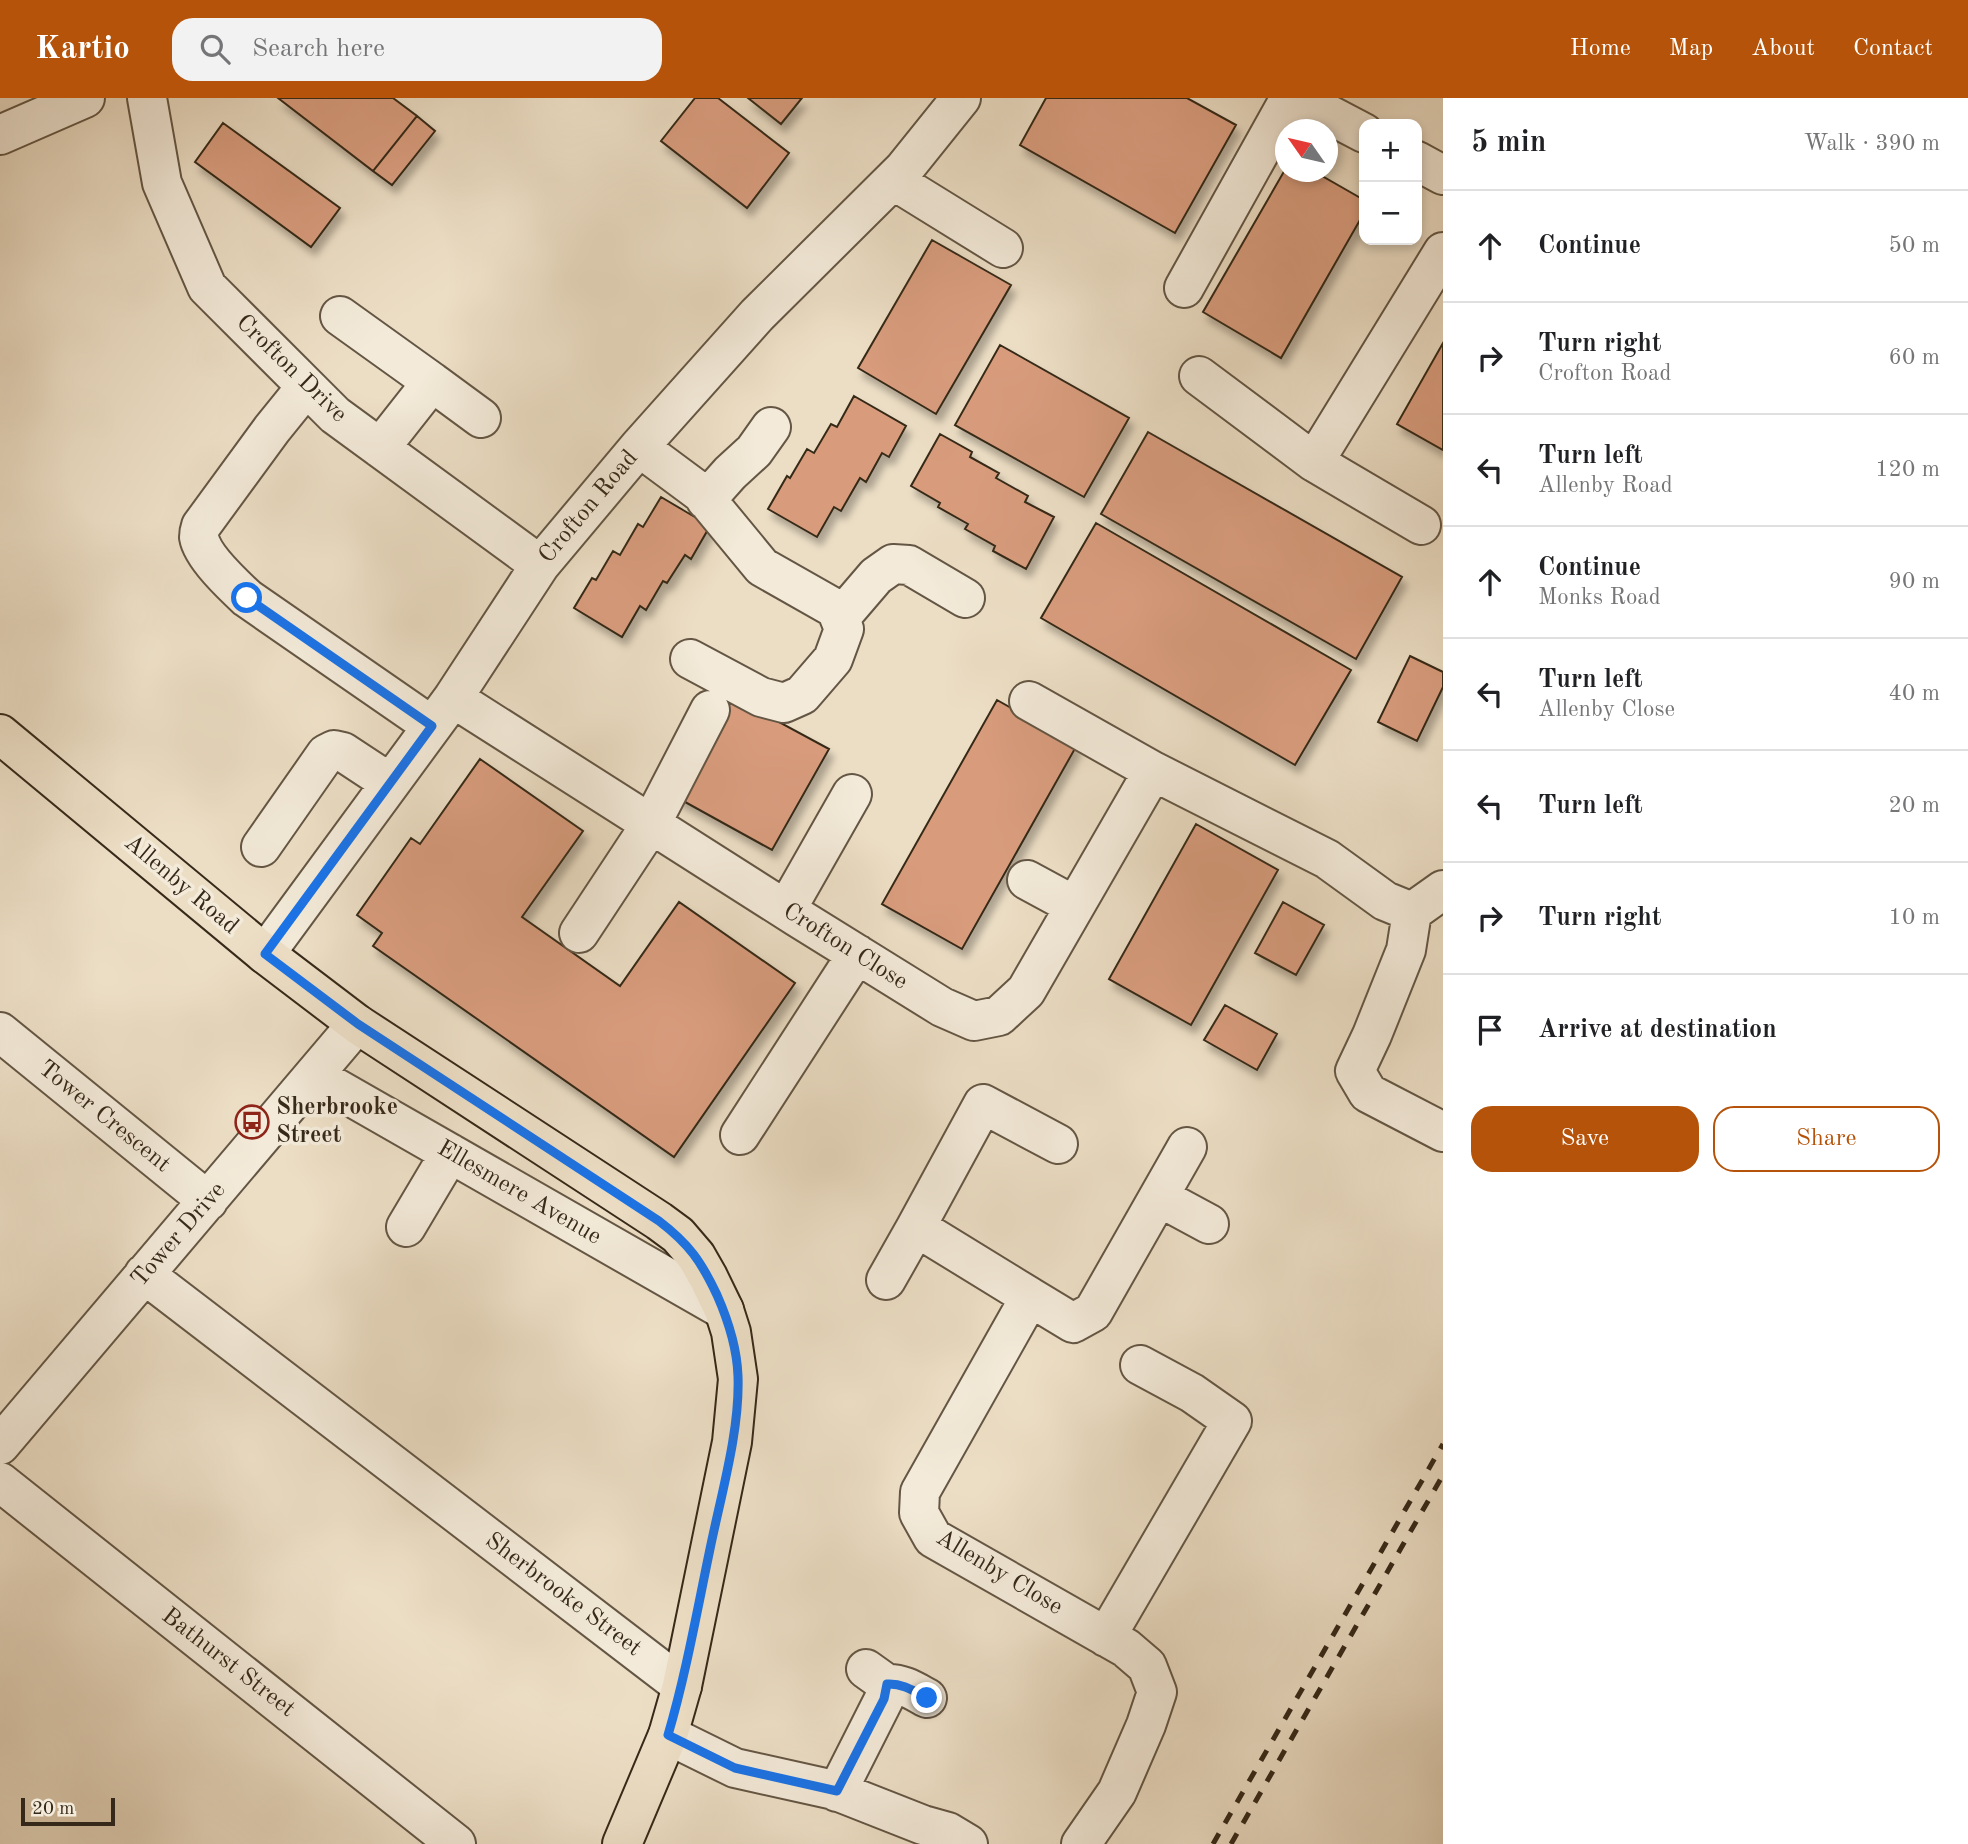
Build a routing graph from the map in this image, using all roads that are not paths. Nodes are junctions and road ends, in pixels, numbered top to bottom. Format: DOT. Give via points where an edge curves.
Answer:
graph roads {
  1 [pos="85,98"];
  2 [pos="147,98"];
  3 [pos="961,98"];
  4 [pos="1290,98"];
  5 [pos="1297,98"];
  6 [pos="1359,130"];
  7 [pos="0,135"];
  8 [pos="1422,164"];
  9 [pos="1443,175"];
  10 [pos="893,180"];
  11 [pos="1003,248"];
  12 [pos="1443,252"];
  13 [pos="1184,288"];
  14 [pos="340,316"];
  15 [pos="1199,376"];
  16 [pos="432,382"];
  17 [pos="306,387"];
  18 [pos="481,418"];
  19 [pos="771,427"];
  20 [pos="639,447"];
  21 [pos="380,448"];
  22 [pos="1314,462"];
  23 [pos="706,499"];
  24 [pos="1421,525"];
  25 [pos="540,565"];
  26 [pos="965,598"];
  27 [pos="840,618"];
  28 [pos="690,659"];
  29 [pos="1029,701"];
  30 [pos="710,710"];
  31 [pos="443,712"];
  32 [pos="0,734"];
  33 [pos="1153,771"];
  34 [pos="390,783"];
  35 [pos="852,794"];
  36 [pos="651,824"];
  37 [pos="261,847"];
  38 [pos="1027,880"];
  39 [pos="1443,890"];
  40 [pos="1075,906"];
  41 [pos="786,910"];
  42 [pos="1412,912"];
  43 [pos="579,933"];
  44 [pos="265,954"];
  45 [pos="856,954"];
  46 [pos="358,1024"];
  47 [pos="0,1032"];
  48 [pos="315,1076"];
  49 [pos="1443,1132"];
  50 [pos="740,1136"];
  51 [pos="1058,1144"];
  52 [pos="1187,1147"];
  53 [pos="444,1150"];
  54 [pos="1159,1197"];
  55 [pos="208,1201"];
  56 [pos="401,1224"];
  57 [pos="1209,1224"];
  58 [pos="916,1227"];
  59 [pos="144,1274"];
  60 [pos="886,1280"];
  61 [pos="1030,1297"];
  62 [pos="724,1310"];
  63 [pos="1140,1365"];
  64 [pos="0,1445"];
  65 [pos="0,1482"];
  66 [pos="1106,1637"];
  67 [pos="682,1686"];
  68 [pos="927,1698"];
  69 [pos="668,1735"];
  70 [pos="837,1791"];
  71 [pos="952,1840"];
  72 [pos="456,1844"];
  73 [pos="622,1844"];
  74 [pos="1081,1844"];
  1 -- 7 [label="street"];
  2 -- 17 [label="street, Crofton Drive" via="162,183 207,288"];
  3 -- 10 [label="street, Crofton Road"];
  4 -- 13 [label="street"];
  5 -- 6 [label="street"];
  8 -- 9 [label="street"];
  10 -- 11 [label="street"];
  10 -- 20 [label="street, Crofton Road" via="757,315"];
  12 -- 22 [label="street"];
  14 -- 16 [label="street"];
  15 -- 22 [label="street"];
  16 -- 18 [label="street"];
  16 -- 21 [label="street"];
  17 -- 21 [label="street, Crofton Drive"];
  17 -- 31 [label="street, Crofton Close" via="201,526 202,545 247,598"];
  19 -- 23 [label="street" via="754,452"];
  20 -- 23 [label="street"];
  20 -- 25 [label="street, Crofton Road"];
  21 -- 25 [label="street, Crofton Drive"];
  22 -- 24 [label="street"];
  23 -- 27 [label="street" via="762,567 836,609"];
  25 -- 31 [label="street, Crofton Road"];
  26 -- 27 [label="street" via="909,565 893,564 876,576"];
  27 -- 28 [label="street" via="844,629 833,659 802,695 784,703 761,697"];
  29 -- 33 [label="street"];
  30 -- 36 [label="street"];
  31 -- 34 [label="street, Crofton Road"];
  31 -- 36 [label="street, Crofton Close"];
  32 -- 44 [label="main road, Allenby Road"];
  33 -- 40 [label="street, Crofton Close"];
  33 -- 42 [label="street" via="1327,859 1385,901"];
  34 -- 37 [label="street" via="334,750 326,754"];
  34 -- 44 [label="street, Crofton Road"];
  35 -- 41 [label="street"];
  36 -- 41 [label="street, Crofton Close"];
  36 -- 43 [label="street"];
  38 -- 40 [label="street"];
  39 -- 42 [label="street"];
  40 -- 45 [label="street, Crofton Close" via="1026,991 999,1016 974,1021 942,1007"];
  41 -- 45 [label="street, Crofton Close"];
  42 -- 49 [label="street" via="1406,950 1355,1070 1368,1093"];
  44 -- 46 [label="main road, Allenby Road"];
  45 -- 50 [label="street"];
  46 -- 48 [label="street, Tower Drive"];
  46 -- 62 [label="main road, Allenby Road" via="678,1235 700,1262"];
  47 -- 55 [label="street, Tower Crescent"];
  48 -- 53 [label="street, Ellesmere Avenue"];
  48 -- 55 [label="street, Tower Drive"];
  51 -- 58 [label="street" via="983,1104"];
  52 -- 54 [label="street"];
  53 -- 56 [label="street"];
  53 -- 62 [label="street, Ellesmere Avenue"];
  54 -- 57 [label="street"];
  54 -- 61 [label="street" via="1093,1312 1073,1323"];
  55 -- 59 [label="street, Tower Drive"];
  58 -- 60 [label="street"];
  58 -- 61 [label="street"];
  59 -- 64 [label="street, Tower Drive"];
  59 -- 67 [label="street, Sherbrooke Street"];
  61 -- 66 [label="street, Allenby Close" via="920,1492 919,1513 933,1538"];
  62 -- 67 [label="main road, Allenby Road" via="737,1366 736,1410"];
  63 -- 66 [label="street" via="1232,1421"];
  65 -- 72 [label="street, Bathurst Street"];
  66 -- 74 [label="street, Allenby Close" via="1147,1666 1157,1692 1117,1792"];
  67 -- 69 [label="main road, Allenby Road"];
  68 -- 70 [label="street" via="877,1676 884,1699"];
  69 -- 70 [label="street" via="735,1768"];
  69 -- 73 [label="main road, Allenby Road"];
  70 -- 71 [label="street"];
}
